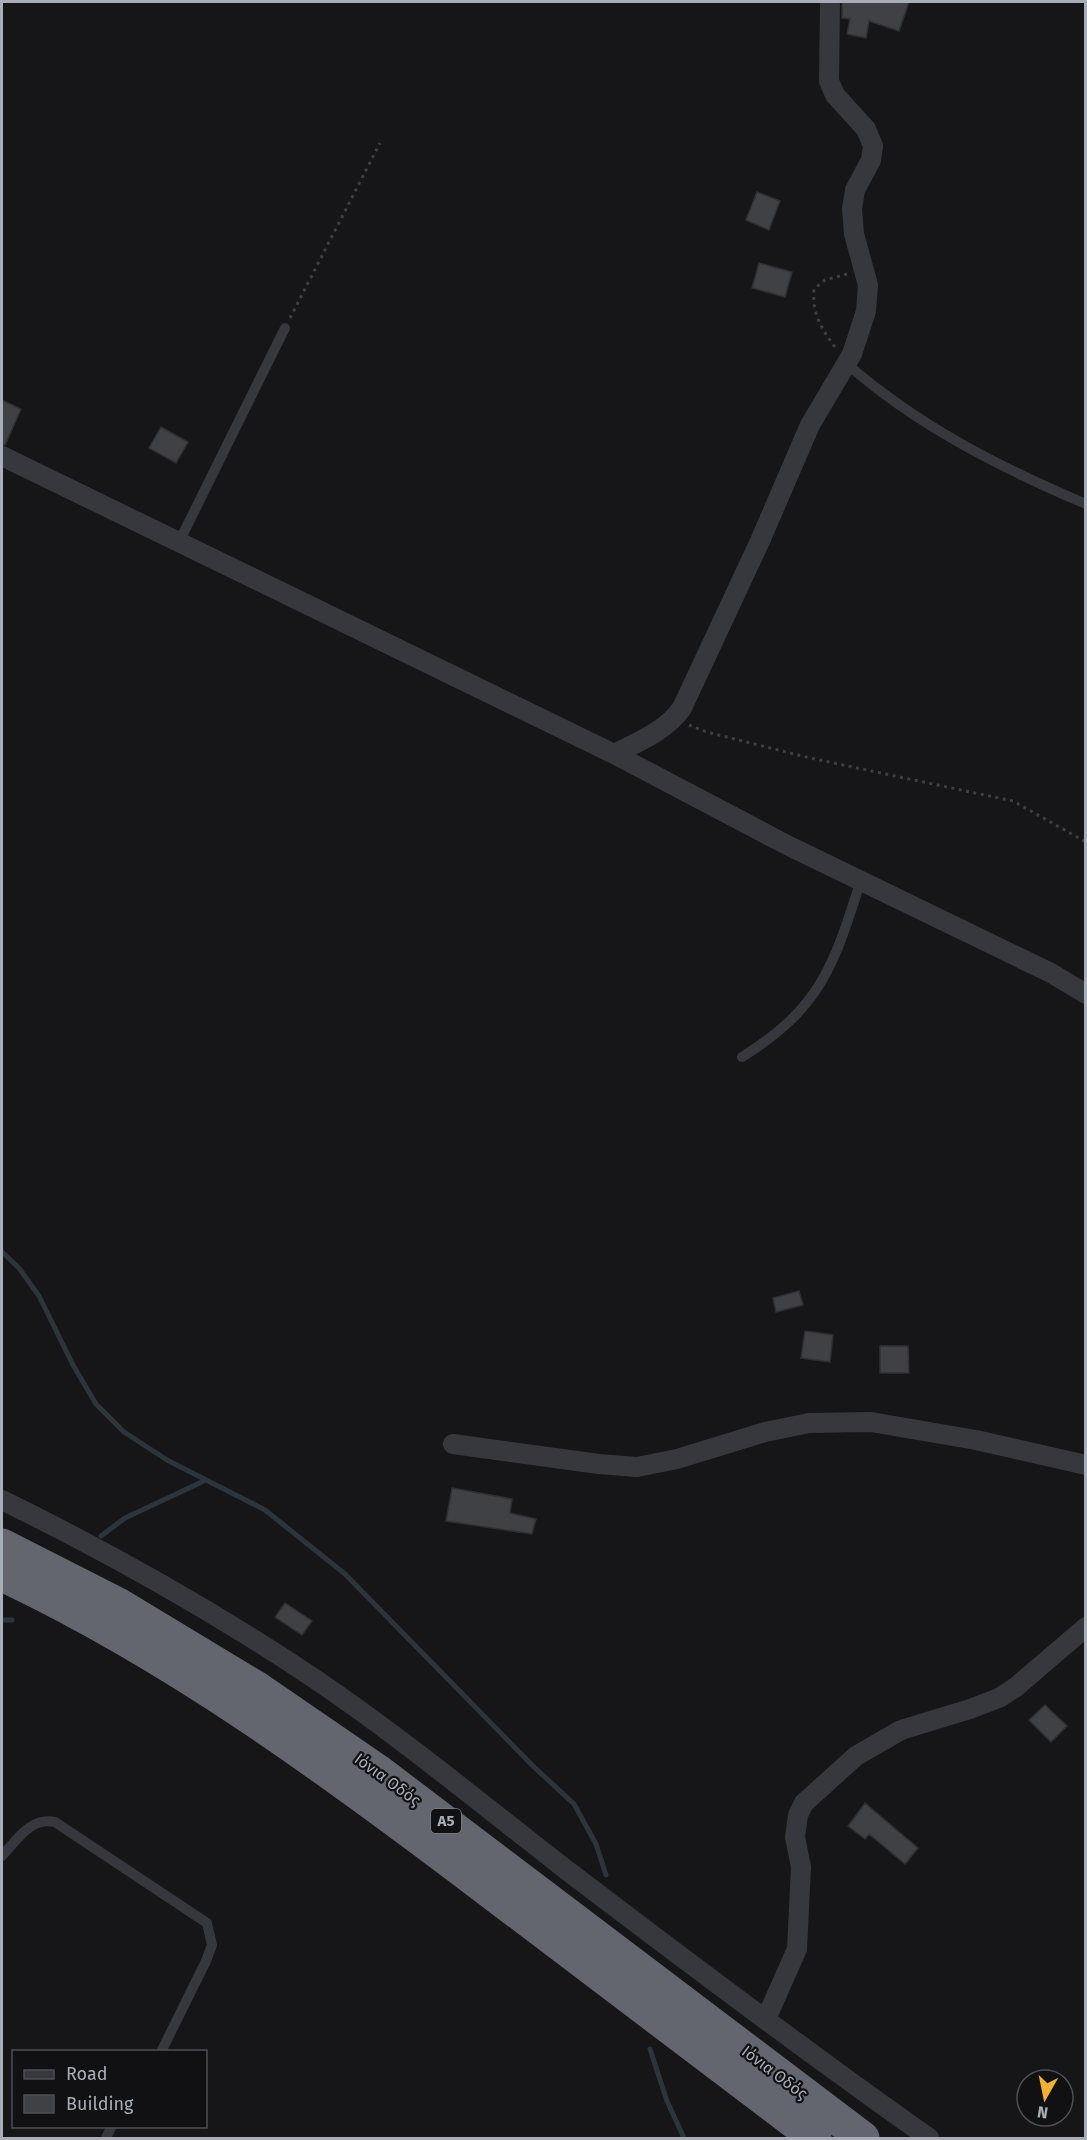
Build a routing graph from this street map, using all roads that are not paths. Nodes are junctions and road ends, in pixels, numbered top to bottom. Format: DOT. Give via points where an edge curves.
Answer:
graph roads {
  1 [pos="830,2"];
  2 [pos="285,328"];
  3 [pos="846,363"];
  4 [pos="2,456"];
  5 [pos="1086,504"];
  6 [pos="178,544"];
  7 [pos="614,754"];
  8 [pos="861,880"];
  9 [pos="1086,994"];
  10 [pos="742,1057"];
  11 [pos="453,1444"];
  12 [pos="1086,1465"];
  13 [pos="2,1500"];
  14 [pos="2,1545"];
  15 [pos="2,1575"];
  16 [pos="1086,1627"];
  17 [pos="2,1856"];
  18 [pos="766,2019"];
  19 [pos="162,2050"];
  20 [pos="814,2139"];
  21 [pos="863,2139"];
  22 [pos="929,2139"];
  1 -- 3 [label="street" via="829,81 835,95 866,129 873,146 871,159 855,190 852,209 854,234 869,291 858,339"];
  2 -- 6 [label="lane"];
  3 -- 5 [label="lane" via="868,383 963,446"];
  3 -- 7 [label="street" via="810,425 686,702 674,719"];
  4 -- 6 [label="street"];
  6 -- 7 [label="street"];
  7 -- 8 [label="street"];
  8 -- 9 [label="street"];
  8 -- 10 [label="lane" via="842,941 821,984 798,1016 772,1039"];
  11 -- 12 [label="street" via="637,1467 798,1425 872,1422"];
  13 -- 18 [label="street" via="145,1575 311,1676 393,1734"];
  14 -- 21 [label="highway, Ιόνια Οδός / Α5" via="128,1610 259,1689 377,1770"];
  15 -- 20 [label="highway, Ιόνια Οδός / Α5" via="100,1624 239,1711 354,1790"];
  16 -- 18 [label="street" via="1036,1672 999,1698 901,1730 856,1756 804,1803 795,1837 801,1867 797,1949"];
  17 -- 19 [label="lane" via="30,1826 39,1821 55,1822 207,1923 212,1945"];
  18 -- 22 [label="street"];
}
